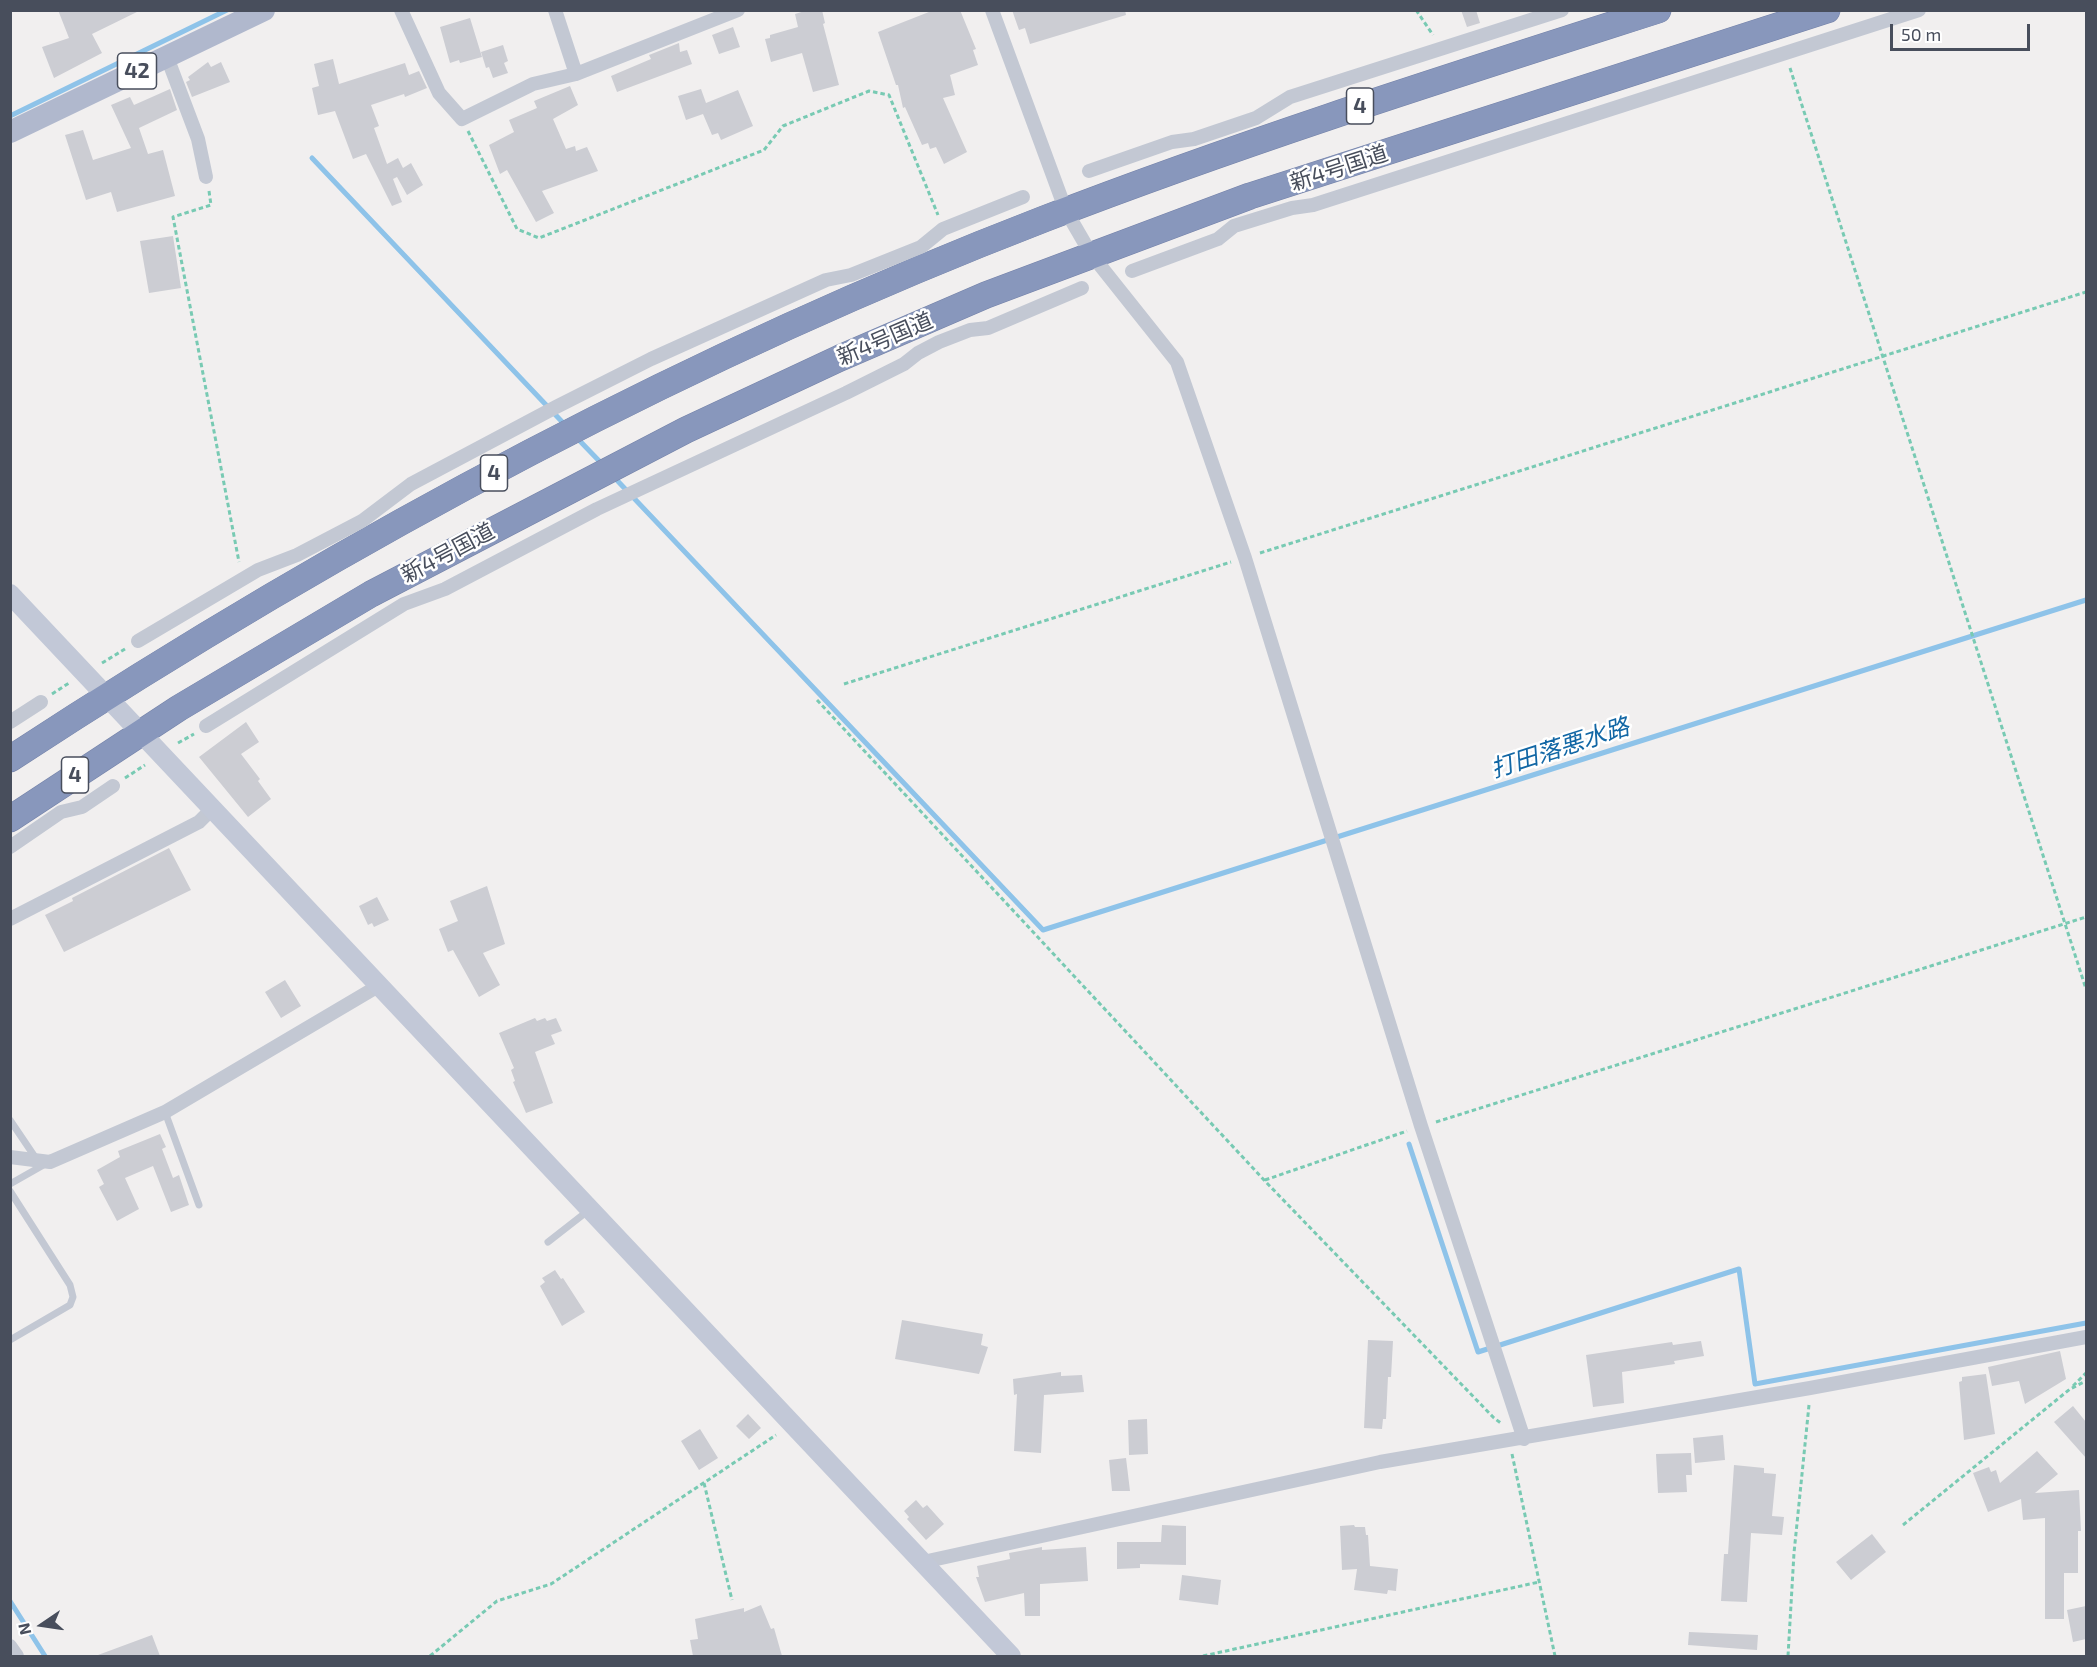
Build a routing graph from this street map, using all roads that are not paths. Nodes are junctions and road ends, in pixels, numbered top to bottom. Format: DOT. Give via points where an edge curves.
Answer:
graph roads {
  1 [pos="264,10"];
  2 [pos="401,10"];
  3 [pos="555,10"];
  4 [pos="738,10"];
  5 [pos="992,10"];
  6 [pos="1563,10"];
  7 [pos="1658,10"];
  8 [pos="1827,10"];
  9 [pos="1919,10"];
  10 [pos="167,57"];
  11 [pos="576,74"];
  12 [pos="10,132"];
  13 [pos="1228,140"];
  14 [pos="1089,171"];
  15 [pos="206,177"];
  16 [pos="1023,197"];
  17 [pos="1254,207"];
  18 [pos="1066,211"];
  19 [pos="1091,255"];
  20 [pos="895,269"];
  21 [pos="1132,271"];
  22 [pos="1082,288"];
  23 [pos="934,331"];
  24 [pos="334,547"];
  25 [pos="10,594"];
  26 [pos="371,594"];
  27 [pos="382,617"];
  28 [pos="138,641"];
  29 [pos="105,696"];
  30 [pos="41,702"];
  31 [pos="10,722"];
  32 [pos="206,726"];
  33 [pos="140,733"];
  34 [pos="10,759"];
  35 [pos="113,786"];
  36 [pos="212,809"];
  37 [pos="23,820"];
  38 [pos="10,847"];
  39 [pos="10,919"];
  40 [pos="380,986"];
  41 [pos="165,1112"];
  42 [pos="10,1120"];
  43 [pos="10,1157"];
  44 [pos="43,1161"];
  45 [pos="10,1184"];
  46 [pos="10,1191"];
  47 [pos="199,1205"];
  48 [pos="591,1209"];
  49 [pos="548,1242"];
  50 [pos="2086,1337"];
  51 [pos="10,1340"];
  52 [pos="1524,1438"];
  53 [pos="923,1562"];
  54 [pos="1002,1654"];
  1 -- 10 [label="main road, 42"];
  2 -- 11 [label="street" via="439,93 462,119 533,84"];
  3 -- 11 [label="street"];
  4 -- 11 [label="street"];
  5 -- 18 [label="street"];
  6 -- 13 [label="street" via="1290,97"];
  7 -- 13 [label="highway, 4" via="1409,89"];
  8 -- 17 [label="highway, 新4号国道 / 4"];
  9 -- 17 [label="street" via="1313,205"];
  10 -- 12 [label="main road, 42"];
  10 -- 15 [label="street" via="198,139"];
  13 -- 14 [label="street" via="1172,142"];
  13 -- 18 [label="highway, 4"];
  16 -- 20 [label="street" via="944,229"];
  17 -- 19 [label="highway, 新4号国道 / 4"];
  17 -- 21 [label="street" via="1218,239"];
  18 -- 19 [label="street"];
  18 -- 20 [label="highway, 4"];
  19 -- 23 [label="highway, 新4号国道 / 4"];
  19 -- 52 [label="street" via="1177,362 1245,558 1421,1126"];
  20 -- 24 [label="highway, 4" via="702,369"];
  22 -- 23 [label="street" via="988,328"];
  23 -- 26 [label="highway, 新4号国道 / 4" via="686,430"];
  23 -- 27 [label="street" via="904,364 597,509 445,590 404,603"];
  24 -- 28 [label="street" via="242,579"];
  24 -- 29 [label="highway, 4"];
  25 -- 29 [label="street"];
  26 -- 27 [label="street"];
  26 -- 33 [label="highway, 新4号国道 / 4"];
  27 -- 32 [label="street"];
  29 -- 33 [label="street"];
  29 -- 34 [label="highway, 4"];
  30 -- 31 [label="street"];
  33 -- 36 [label="street"];
  33 -- 37 [label="highway, 新4号国道 / 4"];
  35 -- 37 [label="street" via="82,807"];
  36 -- 39 [label="street" via="199,822"];
  36 -- 40 [label="street"];
  37 -- 38 [label="street"];
  40 -- 41 [label="street"];
  40 -- 48 [label="street"];
  41 -- 44 [label="street"];
  41 -- 47 [label="lane"];
  42 -- 44 [label="lane"];
  43 -- 44 [label="street"];
  44 -- 45 [label="lane"];
  46 -- 51 [label="lane" via="74,1297 70,1305"];
  48 -- 49 [label="lane"];
  48 -- 53 [label="street"];
  50 -- 52 [label="street"];
  52 -- 53 [label="street" via="1380,1462"];
  53 -- 54 [label="street"];
}
